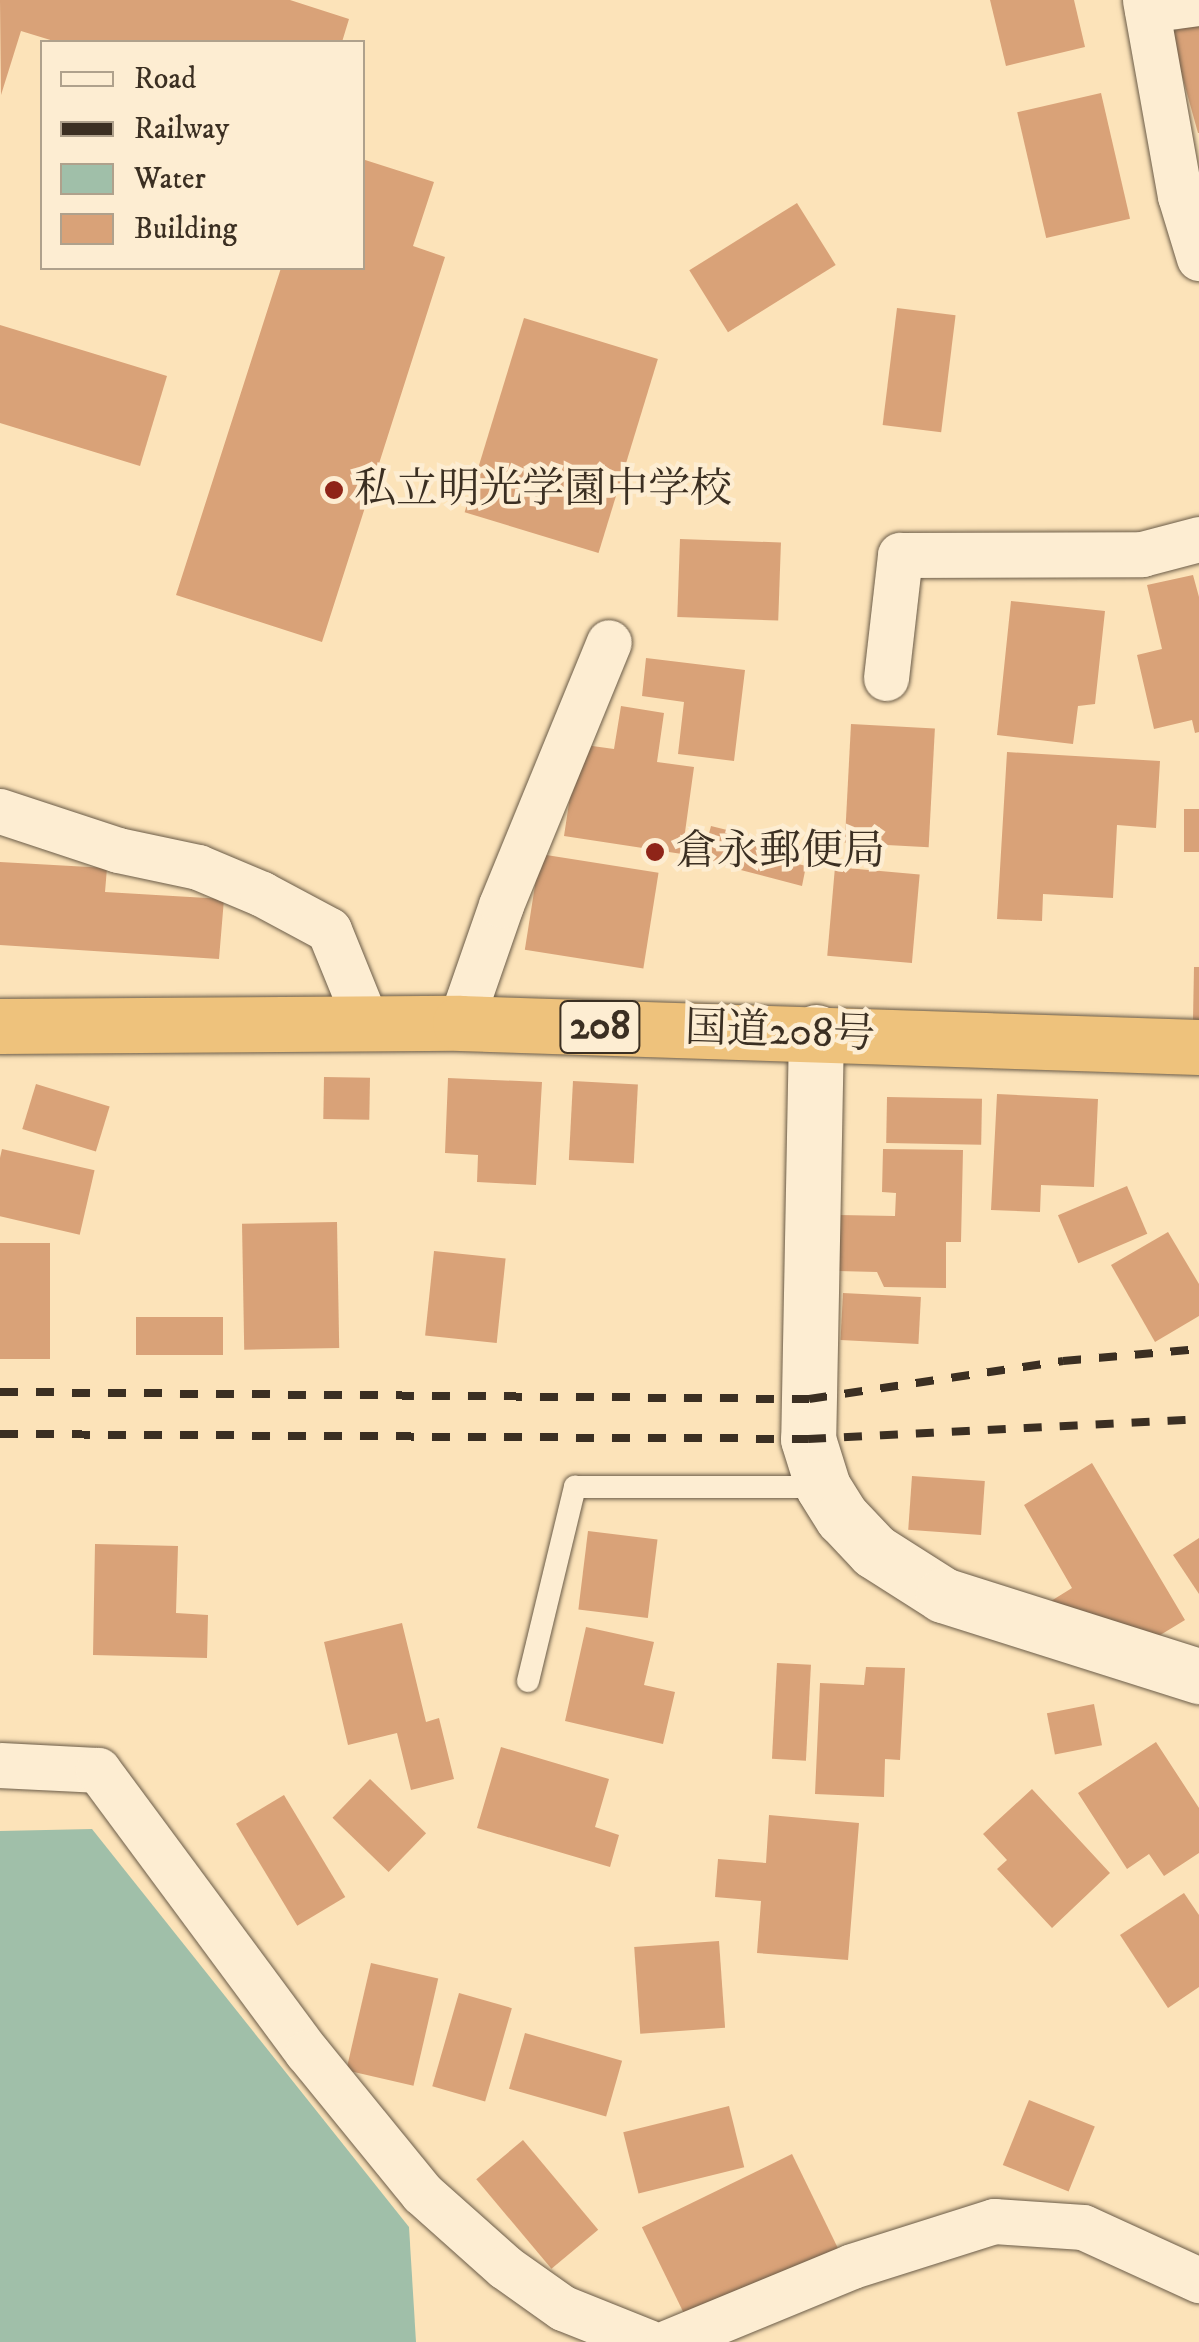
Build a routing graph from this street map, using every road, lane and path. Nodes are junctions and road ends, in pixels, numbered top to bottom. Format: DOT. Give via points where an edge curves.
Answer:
graph roads {
  1 [pos="1199,2"];
  2 [pos="1146,5"];
  3 [pos="1199,258"];
  4 [pos="1199,538"];
  5 [pos="609,642"];
  6 [pos="886,678"];
  7 [pos="0,811"];
  8 [pos="460,1023"];
  9 [pos="0,1026"];
  10 [pos="368,1026"];
  11 [pos="816,1032"];
  12 [pos="1199,1047"];
  13 [pos="823,1487"];
  14 [pos="1199,1676"];
  15 [pos="528,1681"];
  16 [pos="0,1766"];
  17 [pos="1199,2280"];
  18 [pos="648,2342"];
  19 [pos="668,2342"];
  1 -- 2 [label="street"];
  2 -- 3 [label="street" via="1180,196"];
  4 -- 6 [label="street" via="1142,554 900,555"];
  5 -- 8 [label="street"];
  7 -- 10 [label="street" via="118,850 198,867 330,930"];
  8 -- 10 [label="highway, 国道208号 / 208"];
  8 -- 11 [label="highway, 国道208号 / 208"];
  9 -- 10 [label="highway, 国道208号 / 208"];
  11 -- 12 [label="highway, 国道208号 / 208"];
  11 -- 13 [label="street" via="808,1440"];
  13 -- 14 [label="street" via="874,1550 944,1596"];
  13 -- 15 [label="lane" via="575,1487"];
  16 -- 18 [label="street" via="98,1770 307,2052 422,2193 563,2308"];
  17 -- 19 [label="street" via="1083,2227 994,2221 852,2266"];
}
